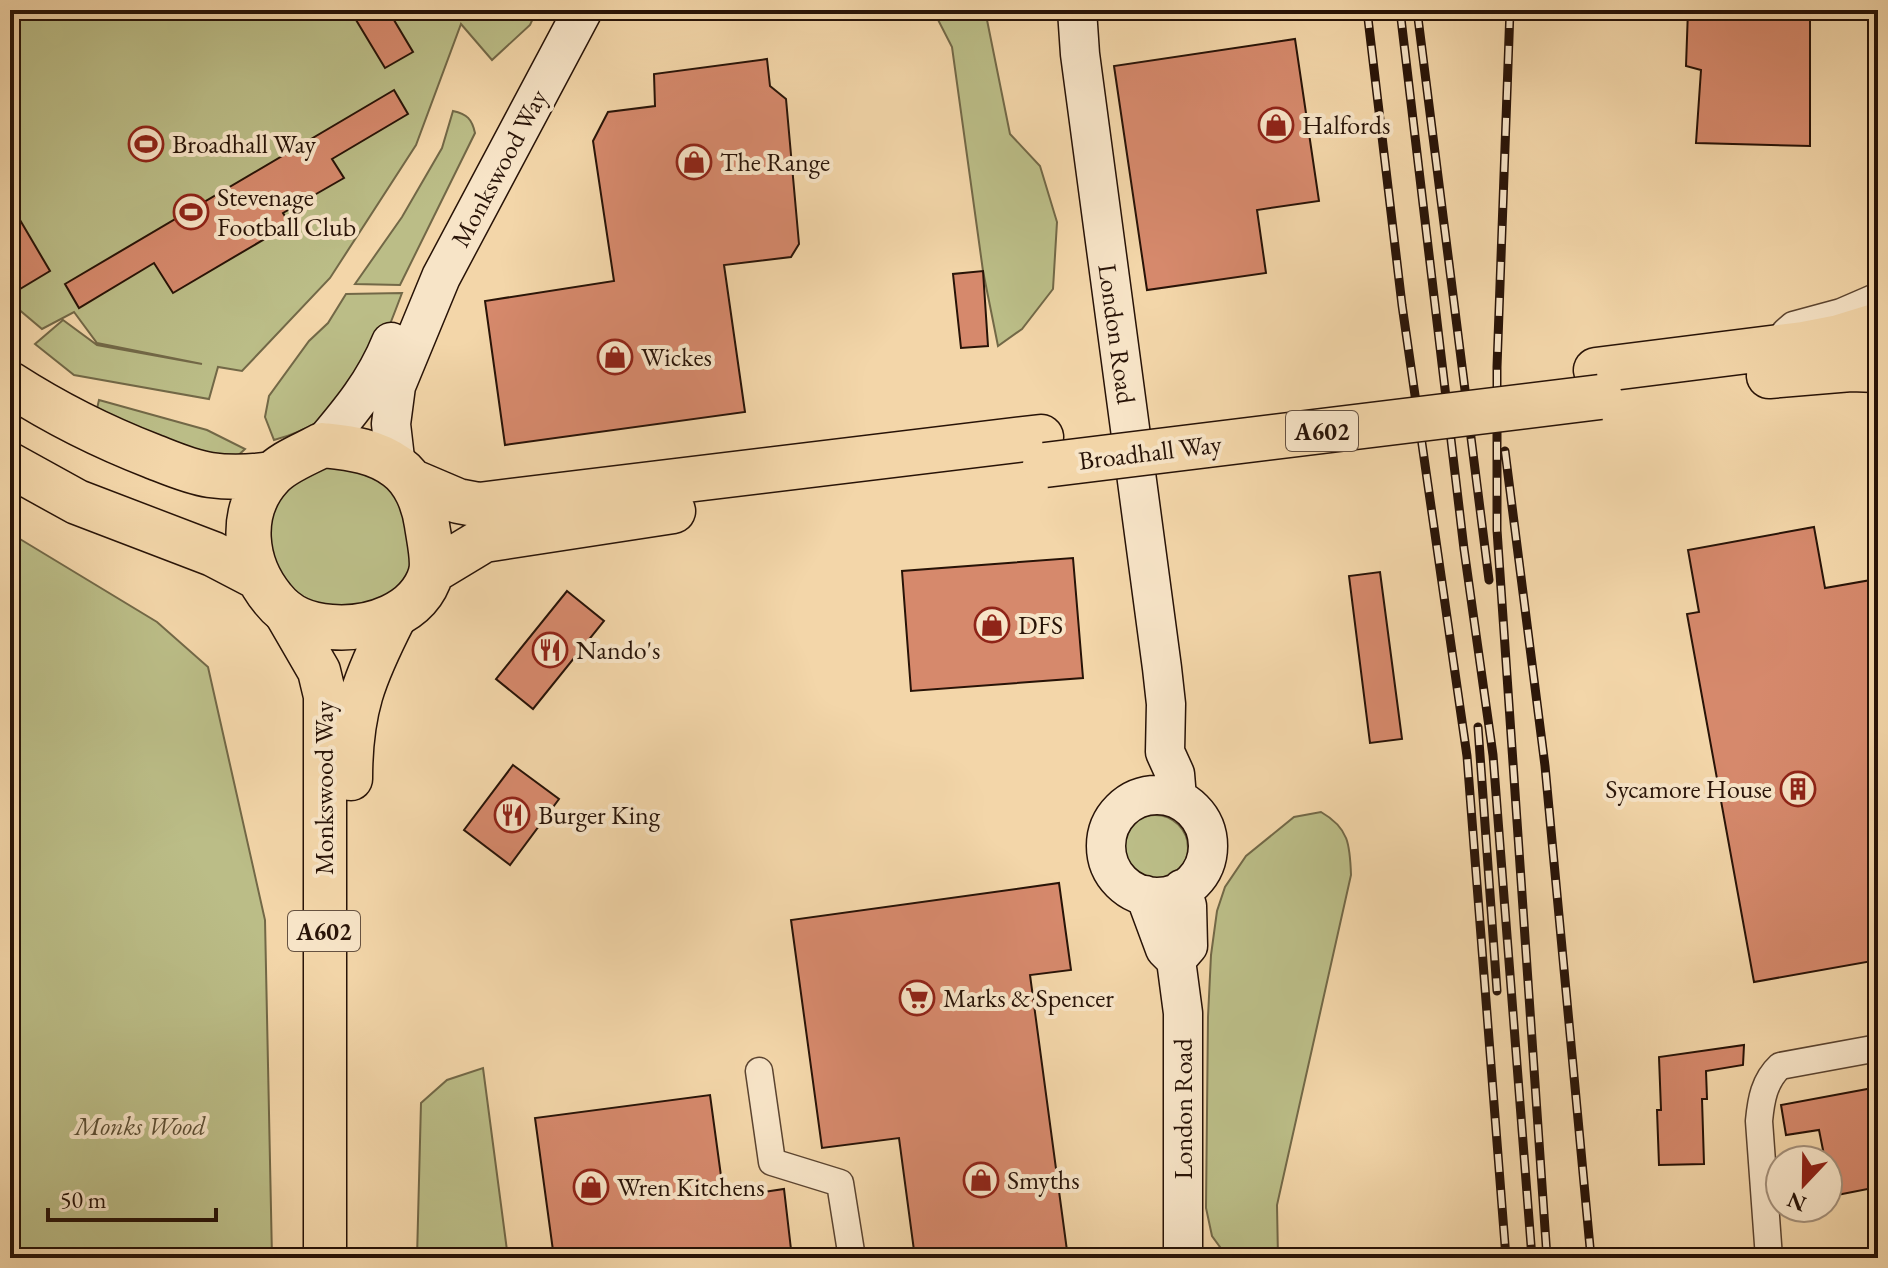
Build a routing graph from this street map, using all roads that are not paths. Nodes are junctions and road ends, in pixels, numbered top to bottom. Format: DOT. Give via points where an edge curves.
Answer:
graph roads {
  1 [pos="556,10"];
  2 [pos="583,10"];
  3 [pos="1077,10"];
  4 [pos="1878,296"];
  5 [pos="1859,319"];
  6 [pos="1771,361"];
  7 [pos="1878,370"];
  8 [pos="10,384"];
  9 [pos="1878,393"];
  10 [pos="322,445"];
  11 [pos="1043,451"];
  12 [pos="10,465"];
  13 [pos="271,474"];
  14 [pos="404,474"];
  15 [pos="431,572"];
  16 [pos="259,578"];
  17 [pos="286,614"];
  18 [pos="395,617"];
  19 [pos="1165,752"];
  20 [pos="1177,798"];
  21 [pos="1135,800"];
  22 [pos="1164,892"];
  23 [pos="1878,1048"];
  24 [pos="759,1071"];
  25 [pos="325,1258"];
  26 [pos="352,1258"];
  27 [pos="852,1258"];
  28 [pos="1183,1258"];
  29 [pos="1769,1258"];
  1 -- 10 [label="main road, Monkswood Way" via="421,267 380,370"];
  2 -- 14 [label="main road, Monkswood Way" via="441,277 396,386 391,424"];
  3 -- 19 [label="main road, London Road" via="1162,668"];
  4 -- 5 [label="street"];
  5 -- 6 [label="highway, Broadhall Way / A602" via="1839,337"];
  6 -- 7 [label="highway, Broadhall Way / A602"];
  6 -- 9 [label="main road" via="1831,389"];
  6 -- 11 [label="highway, Broadhall Way / A602, bridge"];
  8 -- 13 [label="highway" via="115,442 171,464 209,475"];
  10 -- 13 [label="highway"];
  10 -- 14 [label="highway" via="361,449"];
  11 -- 14 [label="highway, Broadhall Way / A602" via="479,505 458,501"];
  11 -- 15 [label="highway, Broadhall Way / A602" via="484,540"];
  12 -- 16 [label="highway" via="77,502 213,554"];
  13 -- 16 [label="highway" via="255,497 249,518 247,545"];
  14 -- 15 [label="highway" via="425,508"];
  15 -- 18 [label="highway"];
  16 -- 17 [label="highway"];
  17 -- 18 [label="highway" via="311,624 346,628"];
  17 -- 25 [label="main road, Monkswood Way / A602" via="319,671 325,696"];
  18 -- 26 [label="main road, Monkswood Way / A602" via="369,670 351,732"];
  19 -- 20 [label="main road, London Road" via="1175,774"];
  19 -- 21 [label="main road"];
  20 -- 21 [label="main road" via="1149,795"];
  20 -- 22 [label="main road" via="1204,825 1207,856 1200,873"];
  21 -- 22 [label="main road" via="1110,824 1108,863 1121,882"];
  22 -- 28 [label="main road, London Road" via="1165,949 1176,960 1183,1013"];
  23 -- 29 [label="street" via="1780,1066 1770,1076 1759,1121"];
  24 -- 27 [label="street" via="772,1162 840,1183"];
}
